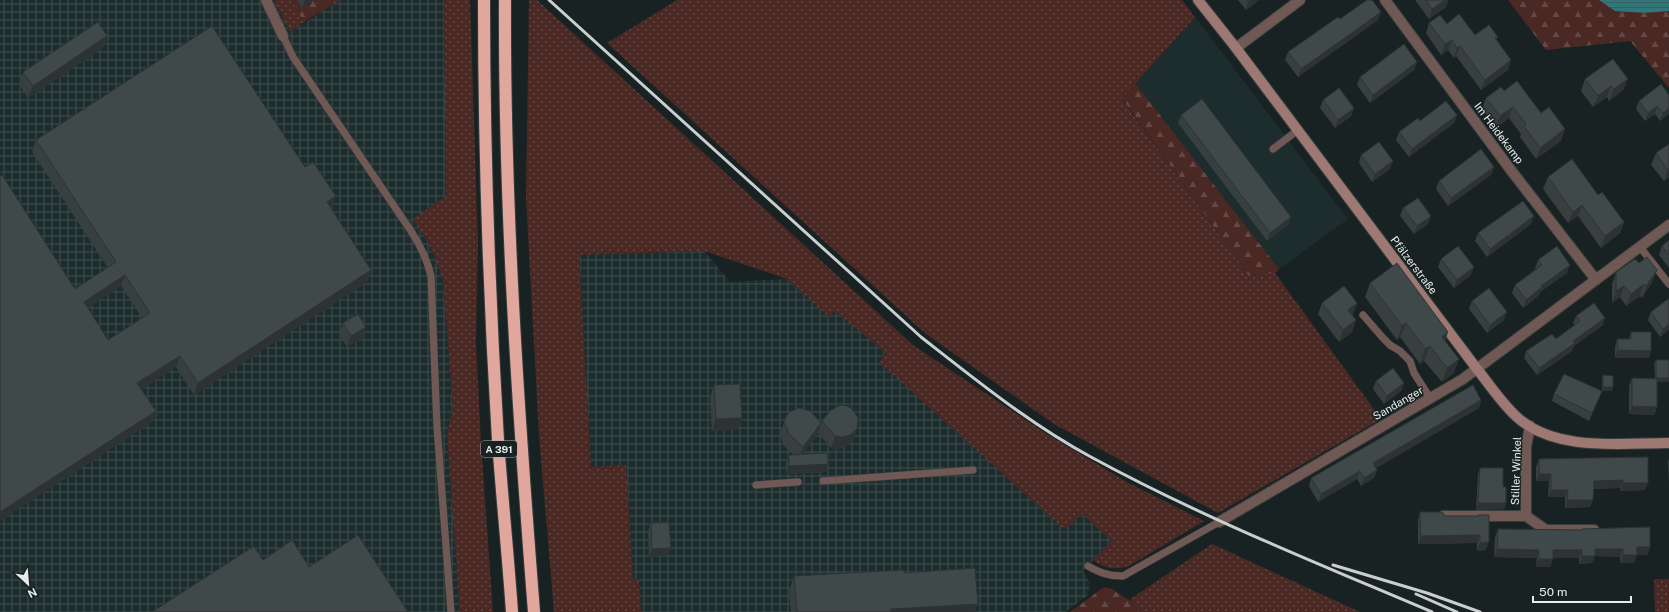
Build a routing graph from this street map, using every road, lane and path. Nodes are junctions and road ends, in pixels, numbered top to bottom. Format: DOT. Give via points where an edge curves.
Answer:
graph roads {
  1 [pos="266,0"];
  2 [pos="484,0"];
  3 [pos="505,0"];
  4 [pos="1198,0"];
  5 [pos="1300,0"];
  6 [pos="1384,0"];
  7 [pos="283,36"];
  8 [pos="1236,48"];
  9 [pos="1298,130"];
  10 [pos="1273,149"];
  11 [pos="1669,225"];
  12 [pos="1640,247"];
  13 [pos="1596,280"];
  14 [pos="1669,284"];
  15 [pos="1363,315"];
  16 [pos="1477,368"];
  17 [pos="1430,398"];
  18 [pos="1530,426"];
  19 [pos="1669,443"];
  20 [pos="973,470"];
  21 [pos="823,481"];
  22 [pos="798,482"];
  23 [pos="756,485"];
  24 [pos="1443,516"];
  25 [pos="1526,516"];
  26 [pos="1219,522"];
  27 [pos="1605,530"];
  28 [pos="1088,566"];
  29 [pos="451,612"];
  30 [pos="512,612"];
  31 [pos="534,612"];
  1 -- 7 [label="street"];
  2 -- 30 [label="highway, A 391" via="490,285 498,441"];
  3 -- 31 [label="highway, A 391" via="508,200 520,435"];
  4 -- 8 [label="street, Pfälzerstraße"];
  5 -- 8 [label="street"];
  6 -- 13 [label="street, Im Heidekamp"];
  7 -- 29 [label="lane" via="293,57 411,231 428,261 431,276 436,412"];
  8 -- 9 [label="street, Pfälzerstraße"];
  9 -- 10 [label="lane"];
  9 -- 16 [label="street, Pfälzerstraße"];
  11 -- 12 [label="street, Sandanger"];
  12 -- 13 [label="street, Sandanger"];
  12 -- 14 [label="lane"];
  13 -- 16 [label="street, Sandanger"];
  15 -- 17 [label="lane" via="1390,345 1410,361 1414,374"];
  16 -- 17 [label="street, Sandanger"];
  16 -- 18 [label="street, Pfälzerstraße" via="1506,405"];
  17 -- 26 [label="street, Sandanger"];
  18 -- 19 [label="street, Pfälzerstraße" via="1545,434 1573,441"];
  18 -- 25 [label="street, Stiller Winkel" via="1526,447"];
  20 -- 21 [label="lane"];
  22 -- 23 [label="lane"];
  24 -- 25 [label="street, Stiller Winkel"];
  25 -- 27 [label="street, Stiller Winkel" via="1546,530"];
  26 -- 28 [label="lane, Sandanger" via="1123,576 1100,573"];
}
